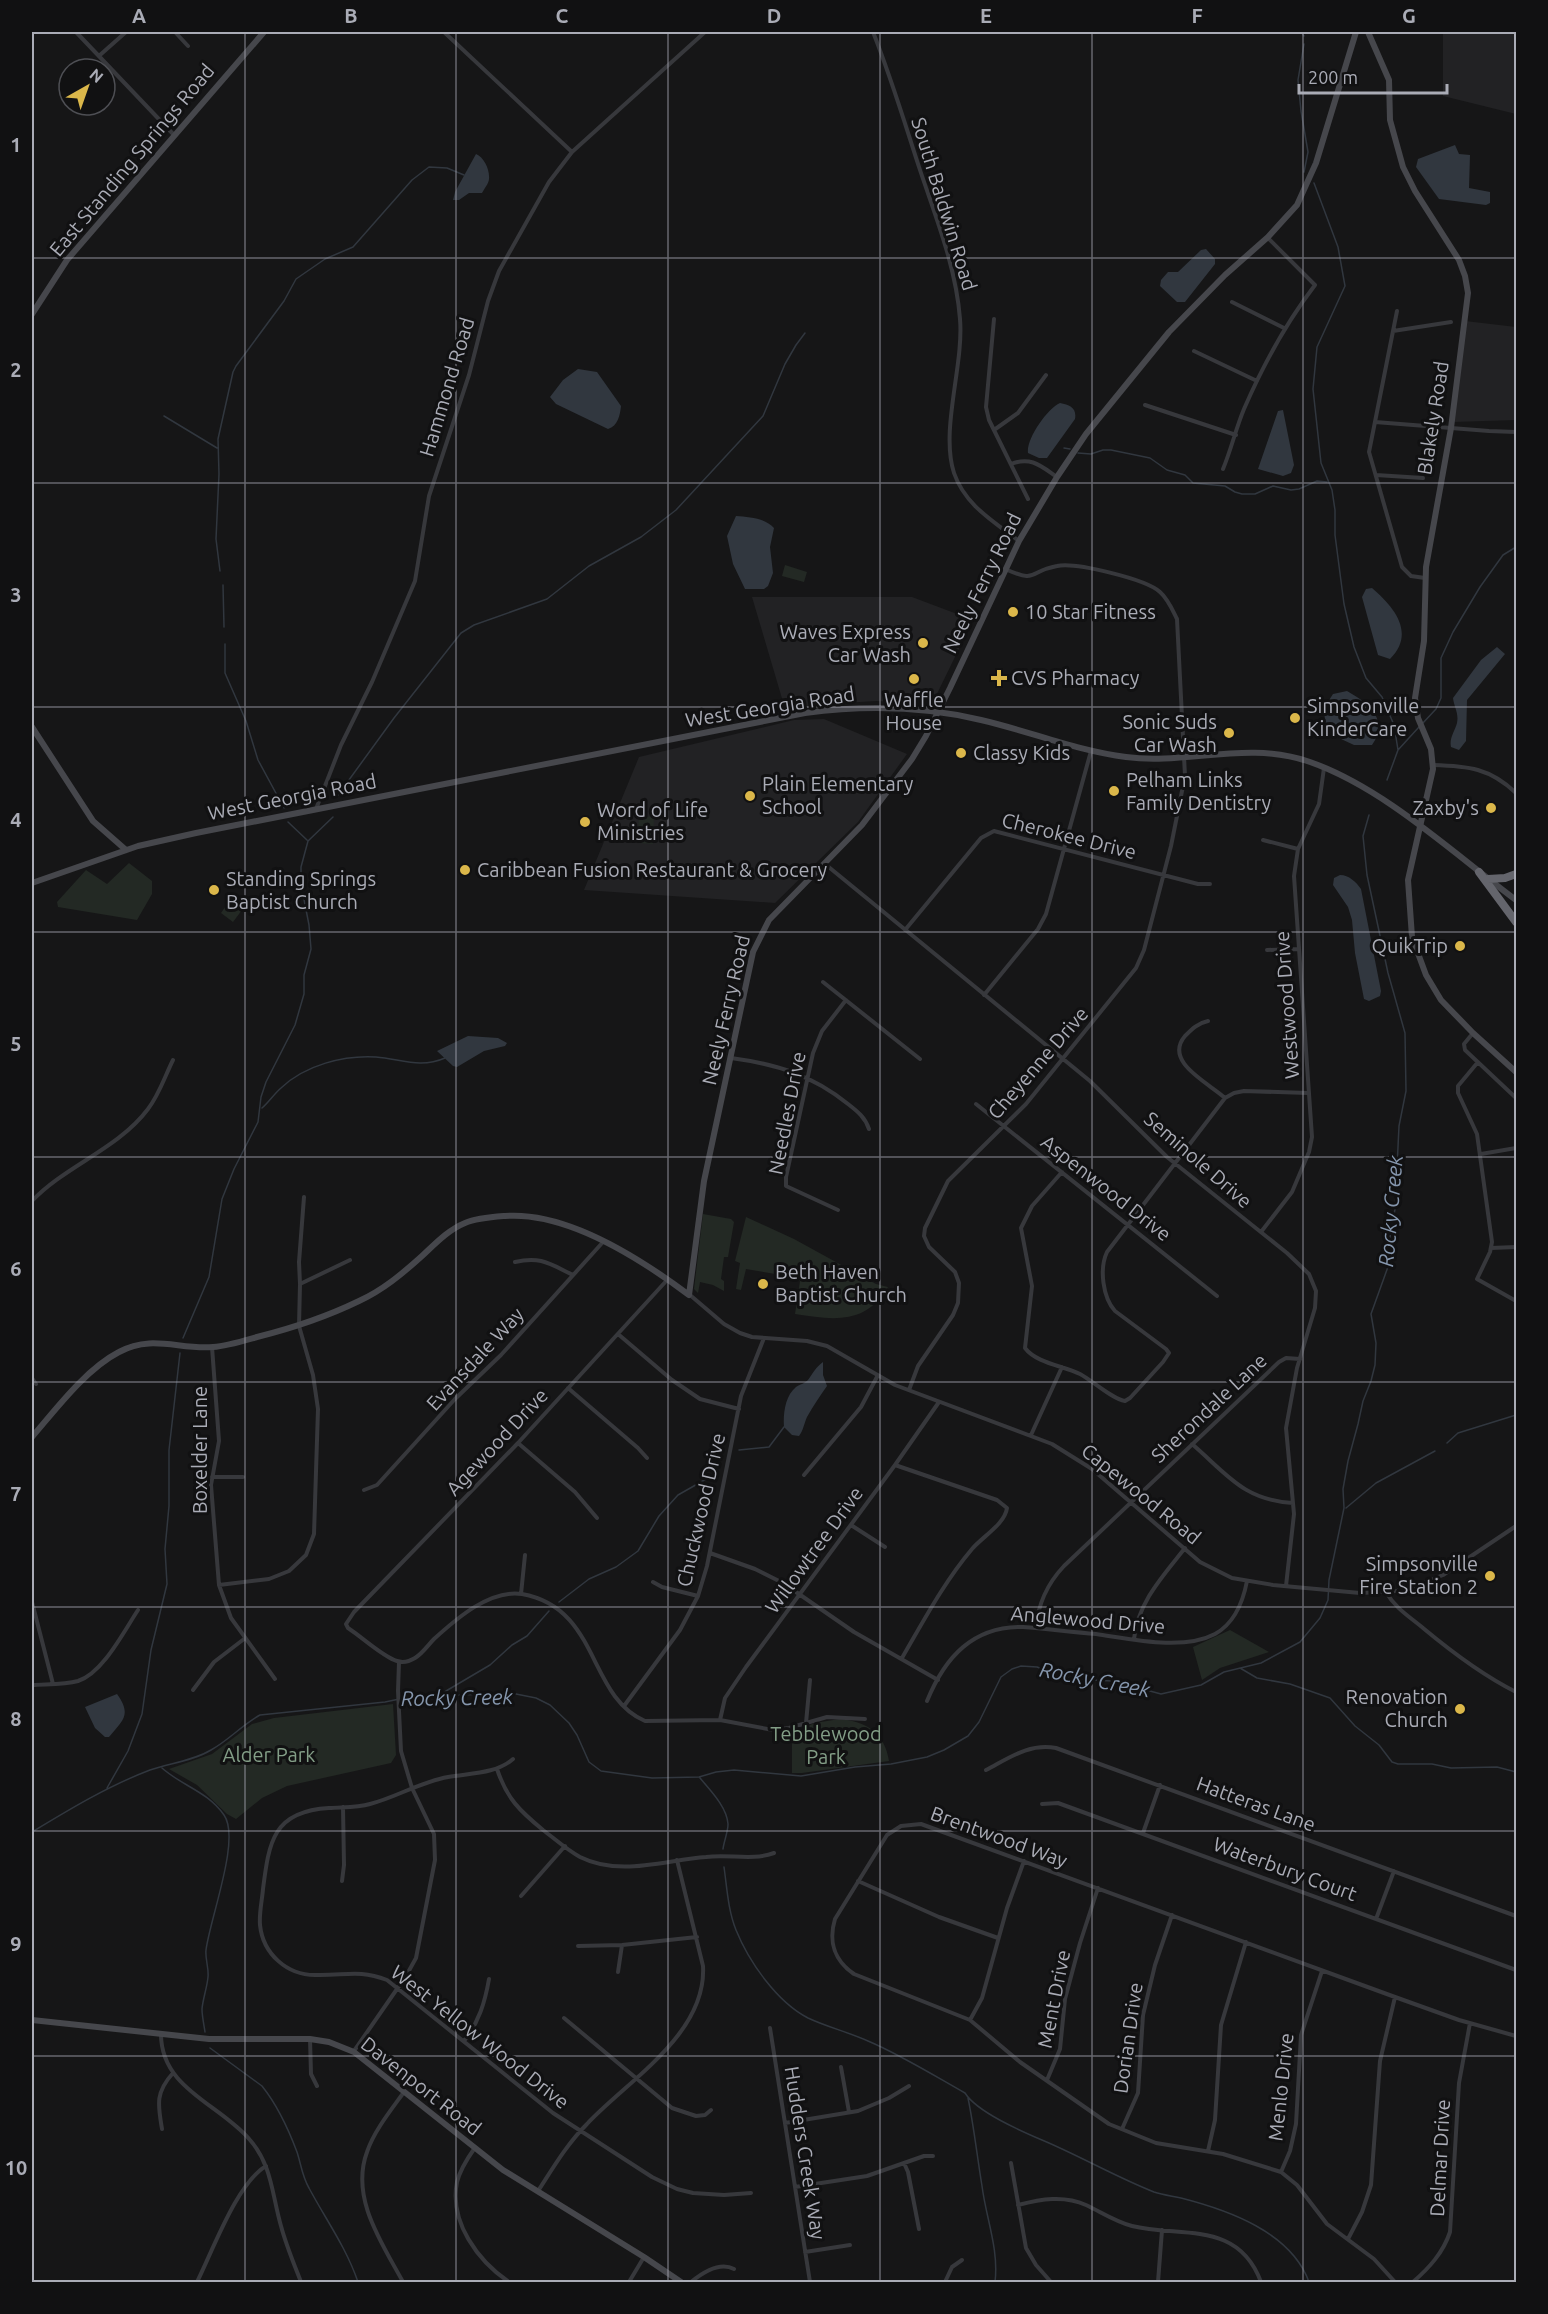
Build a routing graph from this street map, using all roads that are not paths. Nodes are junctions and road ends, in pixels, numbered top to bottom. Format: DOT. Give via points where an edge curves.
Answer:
graph roads {
  1 [pos="76,32"];
  2 [pos="126,32"];
  3 [pos="175,32"];
  4 [pos="264,32"];
  5 [pos="444,32"];
  6 [pos="705,32"];
  7 [pos="873,32"];
  8 [pos="1356,32"];
  9 [pos="1368,32"];
  10 [pos="188,46"];
  11 [pos="100,55"];
  12 [pos="174,135"];
  13 [pos="572,152"];
  14 [pos="1268,237"];
  15 [pos="1232,302"];
  16 [pos="1397,311"];
  17 [pos="32,314"];
  18 [pos="994,319"];
  19 [pos="1451,322"];
  20 [pos="1284,328"];
  21 [pos="1393,331"];
  22 [pos="1194,351"];
  23 [pos="1046,375"];
  24 [pos="1257,381"];
  25 [pos="1144,405"];
  26 [pos="1375,422"];
  27 [pos="1451,428"];
  28 [pos="994,430"];
  29 [pos="1516,432"];
  30 [pos="1236,435"];
  31 [pos="1011,464"];
  32 [pos="1223,470"];
  33 [pos="1376,475"];
  34 [pos="1057,477"];
  35 [pos="1423,478"];
  36 [pos="1028,499"];
  37 [pos="1019,541"];
  38 [pos="1005,570"];
  39 [pos="1425,578"];
  40 [pos="938,712"];
  41 [pos="32,727"];
  42 [pos="1091,750"];
  43 [pos="1184,757"];
  44 [pos="1433,765"];
  45 [pos="1324,767"];
  46 [pos="1516,793"];
  47 [pos="316,810"];
  48 [pos="1421,827"];
  49 [pos="1263,840"];
  50 [pos="1065,849"];
  51 [pos="1298,849"];
  52 [pos="126,850"];
  53 [pos="825,864"];
  54 [pos="1479,872"];
  55 [pos="1516,874"];
  56 [pos="1163,875"];
  57 [pos="1488,879"];
  58 [pos="32,883"];
  59 [pos="1210,884"];
  60 [pos="1516,900"];
  61 [pos="1516,922"];
  62 [pos="905,930"];
  63 [pos="1299,949"];
  64 [pos="1267,950"];
  65 [pos="823,982"];
  66 [pos="984,995"];
  67 [pos="846,1000"];
  68 [pos="1208,1021"];
  69 [pos="1473,1033"];
  70 [pos="730,1058"];
  71 [pos="920,1059"];
  72 [pos="173,1060"];
  73 [pos="1063,1060"];
  74 [pos="1478,1062"];
  75 [pos="1516,1072"];
  76 [pos="806,1077"];
  77 [pos="1308,1093"];
  78 [pos="1225,1098"];
  79 [pos="1516,1098"];
  80 [pos="976,1104"];
  81 [pos="1003,1126"];
  82 [pos="869,1129"];
  83 [pos="1516,1148"];
  84 [pos="1481,1154"];
  85 [pos="1175,1164"];
  86 [pos="1062,1172"];
  87 [pos="304,1197"];
  88 [pos="32,1202"];
  89 [pos="838,1210"];
  90 [pos="1128,1224"];
  91 [pos="1261,1232"];
  92 [pos="603,1242"];
  93 [pos="1516,1247"];
  94 [pos="1491,1248"];
  95 [pos="350,1260"];
  96 [pos="515,1262"];
  97 [pos="573,1275"];
  98 [pos="668,1279"];
  99 [pos="300,1284"];
  100 [pos="689,1295"];
  101 [pos="1217,1296"];
  102 [pos="1516,1301"];
  103 [pos="299,1326"];
  104 [pos="618,1334"];
  105 [pos="764,1338"];
  106 [pos="212,1347"];
  107 [pos="1300,1359"];
  108 [pos="1062,1367"];
  109 [pos="878,1376"];
  110 [pos="32,1378"];
  111 [pos="36,1384"];
  112 [pos="568,1388"];
  113 [pos="909,1390"];
  114 [pos="939,1402"];
  115 [pos="739,1409"];
  116 [pos="1031,1435"];
  117 [pos="32,1437"];
  118 [pos="518,1443"];
  119 [pos="1192,1444"];
  120 [pos="646,1458"];
  121 [pos="895,1465"];
  122 [pos="804,1475"];
  123 [pos="212,1477"];
  124 [pos="243,1477"];
  125 [pos="364,1490"];
  126 [pos="1132,1502"];
  127 [pos="1293,1503"];
  128 [pos="597,1518"];
  129 [pos="851,1525"];
  130 [pos="1516,1526"];
  131 [pos="885,1547"];
  132 [pos="1185,1548"];
  133 [pos="710,1553"];
  134 [pos="525,1555"];
  135 [pos="1247,1581"];
  136 [pos="653,1582"];
  137 [pos="219,1585"];
  138 [pos="1286,1586"];
  139 [pos="1386,1592"];
  140 [pos="521,1594"];
  141 [pos="800,1594"];
  142 [pos="698,1596"];
  143 [pos="32,1602"];
  144 [pos="138,1610"];
  145 [pos="1036,1628"];
  146 [pos="244,1639"];
  147 [pos="1134,1639"];
  148 [pos="902,1658"];
  149 [pos="399,1662"];
  150 [pos="275,1679"];
  151 [pos="810,1680"];
  152 [pos="938,1680"];
  153 [pos="52,1684"];
  154 [pos="32,1685"];
  155 [pos="193,1690"];
  156 [pos="1516,1692"];
  157 [pos="927,1701"];
  158 [pos="624,1706"];
  159 [pos="866,1719"];
  160 [pos="720,1720"];
  161 [pos="806,1723"];
  162 [pos="513,1759"];
  163 [pos="497,1769"];
  164 [pos="986,1770"];
  165 [pos="1160,1785"];
  166 [pos="412,1788"];
  167 [pos="1042,1804"];
  168 [pos="343,1807"];
  169 [pos="1143,1833"];
  170 [pos="565,1846"];
  171 [pos="774,1853"];
  172 [pos="676,1860"];
  173 [pos="1024,1861"];
  174 [pos="1394,1871"];
  175 [pos="342,1881"];
  176 [pos="858,1881"];
  177 [pos="1098,1888"];
  178 [pos="521,1896"];
  179 [pos="1172,1915"];
  180 [pos="1516,1916"];
  181 [pos="1376,1918"];
  182 [pos="697,1936"];
  183 [pos="998,1938"];
  184 [pos="1246,1942"];
  185 [pos="622,1945"];
  186 [pos="578,1946"];
  187 [pos="1516,1970"];
  188 [pos="1322,1971"];
  189 [pos="618,1972"];
  190 [pos="489,1979"];
  191 [pos="398,1988"];
  192 [pos="1395,1997"];
  193 [pos="564,2018"];
  194 [pos="32,2020"];
  195 [pos="970,2020"];
  196 [pos="1470,2023"];
  197 [pos="770,2028"];
  198 [pos="161,2033"];
  199 [pos="1516,2036"];
  200 [pos="310,2038"];
  201 [pos="464,2041"];
  202 [pos="354,2052"];
  203 [pos="841,2067"];
  204 [pos="173,2073"];
  205 [pos="636,2080"];
  206 [pos="1047,2080"];
  207 [pos="317,2086"];
  208 [pos="909,2086"];
  209 [pos="404,2092"];
  210 [pos="711,2110"];
  211 [pos="849,2112"];
  212 [pos="785,2123"];
  213 [pos="1122,2129"];
  214 [pos="162,2130"];
  215 [pos="579,2132"];
  216 [pos="474,2149"];
  217 [pos="1208,2151"];
  218 [pos="933,2156"];
  219 [pos="904,2163"];
  220 [pos="1011,2163"];
  221 [pos="266,2166"];
  222 [pos="1281,2172"];
  223 [pos="795,2187"];
  224 [pos="537,2192"];
  225 [pos="751,2193"];
  226 [pos="1018,2205"];
  227 [pos="919,2229"];
  228 [pos="1162,2230"];
  229 [pos="1348,2239"];
  230 [pos="850,2245"];
  231 [pos="806,2252"];
  232 [pos="644,2257"];
  233 [pos="962,2260"];
  234 [pos="734,2269"];
  235 [pos="198,2283"];
  236 [pos="301,2283"];
  237 [pos="403,2283"];
  238 [pos="508,2283"];
  239 [pos="629,2283"];
  240 [pos="681,2283"];
  241 [pos="691,2283"];
  242 [pos="810,2283"];
  243 [pos="945,2283"];
  244 [pos="1051,2283"];
  245 [pos="1158,2283"];
  246 [pos="1261,2283"];
  247 [pos="1395,2283"];
  248 [pos="1413,2283"];
  1 -- 11 [label="street"];
  2 -- 11 [label="street"];
  3 -- 10 [label="street"];
  4 -- 12 [label="street, East Standing Springs Road"];
  5 -- 13 [label="street"];
  6 -- 13 [label="street, Hammond Road"];
  7 -- 37 [label="street, South Baldwin Road" via="944,241 958,301 961,332 951,433 953,469 973,505"];
  8 -- 14 [label="street, Neely Ferry Road" via="1310,179 1297,206"];
  9 -- 27 [label="street, Blakely Road" via="1389,80 1390,120 1403,167 1465,276 1467,308"];
  11 -- 12 [label="street"];
  12 -- 17 [label="street, East Standing Springs Road" via="67,260"];
  13 -- 47 [label="street, Hammond Road" via="549,182 494,283 429,496 415,581"];
  14 -- 20 [label="street" via="1315,285"];
  14 -- 34 [label="street, Neely Ferry Road" via="1169,332 1114,398"];
  15 -- 20 [label="street"];
  16 -- 21 [label="street"];
  18 -- 28 [label="street" via="986,406"];
  19 -- 21 [label="street"];
  20 -- 24 [label="street"];
  21 -- 26 [label="street"];
  22 -- 24 [label="street"];
  23 -- 28 [label="street" via="1018,413"];
  24 -- 30 [label="street"];
  25 -- 30 [label="street"];
  26 -- 27 [label="street"];
  26 -- 33 [label="street" via="1369,452"];
  27 -- 29 [label="street"];
  27 -- 39 [label="street, Blakely Road"];
  28 -- 31 [label="street"];
  30 -- 32 [label="street"];
  31 -- 34 [label="street" via="1036,462"];
  31 -- 36 [label="street"];
  33 -- 35 [label="street"];
  33 -- 39 [label="street" via="1402,567 1411,576"];
  34 -- 37 [label="street, Neely Ferry Road"];
  37 -- 38 [label="street, Neely Ferry Road"];
  38 -- 40 [label="street, Neely Ferry Road"];
  38 -- 43 [label="street, Cheyenne Drive" via="1024,578 1069,565 1146,582 1159,591 1177,619"];
  39 -- 44 [label="street, Blakely Road" via="1424,640 1415,698"];
  40 -- 42 [label="street, West Georgia Road"];
  40 -- 47 [label="street, West Georgia Road" via="878,707 805,713"];
  40 -- 53 [label="street, Neely Ferry Road" via="901,775"];
  41 -- 52 [label="street" via="93,821"];
  42 -- 43 [label="street, West Georgia Road" via="1125,757"];
  42 -- 50 [label="street"];
  43 -- 45 [label="street, West Georgia Road" via="1263,753"];
  43 -- 56 [label="street, Cheyenne Drive" via="1183,793"];
  44 -- 46 [label="street" via="1467,766 1488,772"];
  44 -- 48 [label="street, Blakely Road"];
  45 -- 48 [label="street, West Georgia Road" via="1356,783"];
  45 -- 51 [label="street, Westwood Drive" via="1318,804"];
  47 -- 52 [label="street, West Georgia Road"];
  48 -- 54 [label="street, West Georgia Road"];
  48 -- 69 [label="street, Blakely Road" via="1407,880 1413,937 1437,995"];
  49 -- 51 [label="street"];
  50 -- 56 [label="street, Cherokee Drive"];
  50 -- 62 [label="street, Cherokee Drive" via="1001,831 987,833"];
  50 -- 66 [label="street" via="1043,922"];
  51 -- 63 [label="street, Westwood Drive" via="1294,876"];
  52 -- 58 [label="street, West Georgia Road"];
  53 -- 62 [label="street, Seminole Drive"];
  53 -- 70 [label="street, Neely Ferry Road" via="762,930 753,951"];
  54 -- 57 [label="street, West Georgia Road"];
  54 -- 61 [label="highway"];
  55 -- 57 [label="highway"];
  56 -- 59 [label="street, Cherokee Drive"];
  56 -- 73 [label="street, Cheyenne Drive" via="1136,968"];
  57 -- 60 [label="street, West Georgia Road"];
  62 -- 66 [label="street, Seminole Drive"];
  63 -- 64 [label="street"];
  63 -- 77 [label="street, Westwood Drive"];
  65 -- 67 [label="street"];
  66 -- 73 [label="street, Seminole Drive"];
  67 -- 71 [label="street"];
  67 -- 76 [label="street, Needles Drive" via="818,1038"];
  68 -- 78 [label="street" via="1186,1036 1179,1055 1184,1065"];
  69 -- 74 [label="street" via="1464,1044 1465,1050"];
  69 -- 75 [label="street, Blakely Road"];
  70 -- 76 [label="street"];
  70 -- 100 [label="street, Neely Ferry Road" via="701,1198"];
  72 -- 88 [label="street" via="144,1114"];
  73 -- 81 [label="street, Cheyenne Drive"];
  73 -- 85 [label="street, Seminole Drive" via="1097,1087"];
  74 -- 79 [label="street"];
  74 -- 84 [label="street" via="1458,1086 1458,1093 1477,1134"];
  76 -- 82 [label="street" via="861,1114"];
  76 -- 89 [label="street, Needles Drive" via="786,1186"];
  77 -- 78 [label="street" via="1244,1091"];
  77 -- 91 [label="street, Westwood Drive" via="1312,1133 1309,1152 1292,1192"];
  78 -- 85 [label="street"];
  80 -- 81 [label="street, Aspenwood Drive"];
  81 -- 86 [label="street, Aspenwood Drive"];
  81 -- 113 [label="street, Cheyenne Drive" via="948,1182 925,1228 929,1247 955,1272 959,1298 953,1315 918,1366"];
  83 -- 84 [label="street"];
  84 -- 94 [label="street"];
  85 -- 90 [label="street"];
  85 -- 91 [label="street, Seminole Drive"];
  86 -- 90 [label="street, Aspenwood Drive"];
  86 -- 108 [label="street" via="1032,1206 1021,1228 1032,1286 1025,1348 1032,1355"];
  87 -- 99 [label="street" via="298,1262"];
  90 -- 101 [label="street, Aspenwood Drive"];
  90 -- 108 [label="street" via="1103,1260 1107,1299 1115,1311 1167,1349 1167,1357 1125,1401"];
  91 -- 107 [label="street, Seminole Drive" via="1301,1265 1314,1286 1315,1308"];
  92 -- 97 [label="street, Evansdale Way"];
  92 -- 98 [label="street" via="647,1263"];
  92 -- 103 [label="street" via="540,1218 506,1215 472,1221 451,1231 378,1291"];
  93 -- 94 [label="street"];
  94 -- 102 [label="street" via="1477,1279"];
  95 -- 99 [label="street"];
  96 -- 97 [label="street" via="545,1261"];
  97 -- 125 [label="street, Evansdale Way" via="377,1485"];
  98 -- 100 [label="street"];
  98 -- 104 [label="street, Agewood Drive"];
  99 -- 103 [label="street"];
  100 -- 105 [label="street, Capewood Road" via="731,1328"];
  103 -- 106 [label="street"];
  103 -- 137 [label="street" via="318,1409 310,1546 298,1564 280,1576"];
  104 -- 112 [label="street, Agewood Drive"];
  104 -- 115 [label="street" via="700,1399"];
  105 -- 109 [label="street, Capewood Road" via="827,1346"];
  105 -- 115 [label="street, Chuckwood Drive"];
  106 -- 117 [label="street" via="152,1342 118,1352 78,1386"];
  106 -- 123 [label="street, Boxelder Lane" via="219,1441"];
  107 -- 119 [label="street, Sherondale Lane" via="1279,1362"];
  107 -- 127 [label="street, Seminole Drive" via="1286,1428"];
  108 -- 116 [label="street"];
  109 -- 113 [label="street, Capewood Road"];
  109 -- 122 [label="street" via="861,1407"];
  110 -- 111 [label="street"];
  112 -- 118 [label="street, Agewood Drive"];
  112 -- 120 [label="street"];
  113 -- 114 [label="street, Capewood Road"];
  114 -- 116 [label="street, Capewood Road"];
  114 -- 121 [label="street, Willowtree Drive"];
  115 -- 133 [label="street, Chuckwood Drive"];
  116 -- 126 [label="street, Capewood Road" via="1076,1458"];
  118 -- 128 [label="street" via="575,1491"];
  118 -- 149 [label="street, Agewood Drive" via="346,1624"];
  119 -- 126 [label="street, Sherondale Lane"];
  119 -- 127 [label="street" via="1243,1490"];
  121 -- 129 [label="street, Willowtree Drive"];
  121 -- 148 [label="street" via="997,1500 1007,1508 1005,1517 971,1550 950,1579"];
  123 -- 124 [label="street"];
  123 -- 137 [label="street, Boxelder Lane"];
  126 -- 132 [label="street, Capewood Road"];
  126 -- 145 [label="street, Sherondale Lane" via="1054,1577 1040,1603"];
  127 -- 138 [label="street, Seminole Drive"];
  129 -- 131 [label="street"];
  129 -- 141 [label="street, Willowtree Drive"];
  130 -- 139 [label="street, Capewood Road" via="1443,1575"];
  132 -- 135 [label="street, Capewood Road" via="1215,1570"];
  132 -- 147 [label="street" via="1143,1605"];
  133 -- 141 [label="street" via="762,1572"];
  133 -- 142 [label="street, Chuckwood Drive"];
  134 -- 140 [label="street"];
  135 -- 138 [label="street, Capewood Road"];
  135 -- 147 [label="street, Anglewood Drive" via="1236,1613 1214,1634 1185,1642"];
  136 -- 142 [label="street"];
  137 -- 146 [label="street, Boxelder Lane"];
  138 -- 139 [label="street, Capewood Road"];
  139 -- 156 [label="street" via="1401,1611 1451,1651 1485,1676"];
  140 -- 149 [label="street" via="500,1596 478,1606 447,1627 415,1658"];
  140 -- 158 [label="street" via="552,1605 570,1620"];
  141 -- 148 [label="street" via="854,1632"];
  141 -- 160 [label="street, Willowtree Drive" via="729,1691"];
  142 -- 158 [label="street, Chuckwood Drive" via="680,1630"];
  143 -- 153 [label="street"];
  144 -- 153 [label="street" via="96,1672 81,1680"];
  145 -- 147 [label="street, Anglewood Drive"];
  145 -- 152 [label="street, Anglewood Drive" via="1007,1627 980,1635 958,1652"];
  146 -- 150 [label="street, Boxelder Lane"];
  146 -- 155 [label="street" via="214,1662"];
  148 -- 152 [label="street"];
  149 -- 166 [label="street" via="401,1750"];
  151 -- 161 [label="street"];
  152 -- 157 [label="street, Anglewood Drive"];
  153 -- 154 [label="street"];
  158 -- 160 [label="street" via="650,1722"];
  159 -- 161 [label="street" via="832,1716"];
  160 -- 161 [label="street" via="773,1730"];
  162 -- 163 [label="street"];
  163 -- 166 [label="street, West Yellow Wood Drive" via="438,1779"];
  163 -- 170 [label="street" via="511,1800"];
  164 -- 165 [label="street, Hatteras Lane" via="1021,1751 1047,1746"];
  165 -- 169 [label="street"];
  165 -- 174 [label="street, Hatteras Lane"];
  166 -- 168 [label="street, West Yellow Wood Drive" via="374,1803"];
  166 -- 191 [label="street" via="434,1834 436,1852 419,1949"];
  167 -- 169 [label="street, Waterbury Court" via="1058,1803"];
  168 -- 175 [label="street"];
  168 -- 191 [label="street, West Yellow Wood Drive" via="302,1813 275,1834 268,1855 261,1909 262,1938 273,1957 296,1972 314,1976 364,1973"];
  169 -- 181 [label="street, Waterbury Court"];
  170 -- 172 [label="street" via="582,1858 607,1866 632,1867"];
  170 -- 178 [label="street"];
  171 -- 172 [label="street" via="760,1858 716,1856"];
  172 -- 182 [label="street"];
  173 -- 176 [label="street, Brentwood Way" via="921,1824 908,1824 887,1835"];
  173 -- 177 [label="street, Brentwood Way"];
  173 -- 183 [label="street"];
  174 -- 180 [label="street, Hatteras Lane"];
  174 -- 181 [label="street"];
  176 -- 183 [label="street"];
  176 -- 195 [label="street, Brentwood Way" via="833,1927 835,1952 841,1964 858,1977"];
  177 -- 179 [label="street, Brentwood Way"];
  177 -- 206 [label="street, Ment Drive" via="1065,1999 1060,2049"];
  179 -- 184 [label="street, Brentwood Way"];
  179 -- 213 [label="street, Dorian Drive" via="1143,2015 1138,2092"];
  181 -- 187 [label="street, Waterbury Court"];
  182 -- 185 [label="street"];
  182 -- 205 [label="street" via="704,1975 697,2004 680,2031"];
  183 -- 195 [label="street" via="982,1998"];
  184 -- 188 [label="street, Brentwood Way"];
  184 -- 217 [label="street" via="1221,2025 1215,2120"];
  185 -- 186 [label="street"];
  185 -- 189 [label="street"];
  188 -- 192 [label="street, Brentwood Way"];
  188 -- 222 [label="street, Menlo Drive" via="1301,2035 1296,2124"];
  190 -- 201 [label="street" via="482,2009"];
  191 -- 201 [label="street, West Yellow Wood Drive"];
  191 -- 202 [label="street"];
  192 -- 196 [label="street, Brentwood Way"];
  192 -- 229 [label="street" via="1380,2061 1371,2185"];
  193 -- 205 [label="street"];
  194 -- 198 [label="street, Davenport Road"];
  195 -- 206 [label="street, Brentwood Way"];
  196 -- 199 [label="street, Brentwood Way"];
  196 -- 248 [label="street, Delmar Drive" via="1459,2083 1450,2232 1435,2261"];
  197 -- 212 [label="street, Hudders Creek Way"];
  198 -- 200 [label="street, Davenport Road" via="208,2039"];
  198 -- 204 [label="street" via="163,2052"];
  200 -- 202 [label="street, Davenport Road"];
  200 -- 207 [label="street" via="312,2074"];
  201 -- 215 [label="street, West Yellow Wood Drive"];
  202 -- 209 [label="street, Davenport Road"];
  203 -- 211 [label="street"];
  204 -- 214 [label="street" via="159,2096"];
  204 -- 221 [label="street" via="190,2092 244,2133"];
  205 -- 210 [label="street" via="679,2112 700,2116"];
  205 -- 215 [label="street"];
  206 -- 213 [label="street, Brentwood Way" via="1098,2118"];
  208 -- 211 [label="street" via="869,2107"];
  209 -- 216 [label="street, Davenport Road"];
  209 -- 237 [label="street" via="368,2148 362,2180 370,2219"];
  211 -- 212 [label="street"];
  212 -- 223 [label="street, Hudders Creek Way"];
  213 -- 217 [label="street, Brentwood Way" via="1156,2143"];
  215 -- 224 [label="street"];
  215 -- 225 [label="street, West Yellow Wood Drive" via="678,2189 710,2195"];
  216 -- 224 [label="street, Davenport Road"];
  216 -- 238 [label="street" via="457,2183 458,2212 479,2256"];
  217 -- 222 [label="street, Brentwood Way"];
  218 -- 219 [label="street"];
  219 -- 223 [label="street" via="867,2176"];
  219 -- 227 [label="street"];
  220 -- 226 [label="street"];
  221 -- 235 [label="street" via="242,2190"];
  221 -- 236 [label="street" via="284,2238"];
  222 -- 229 [label="street, Brentwood Way" via="1297,2185 1327,2224"];
  223 -- 231 [label="street, Hudders Creek Way"];
  224 -- 232 [label="street, Davenport Road"];
  226 -- 228 [label="street" via="1048,2199 1069,2200 1127,2224"];
  226 -- 244 [label="street" via="1029,2253"];
  228 -- 245 [label="street"];
  228 -- 246 [label="street" via="1200,2233 1229,2243 1250,2260"];
  229 -- 247 [label="street, Brentwood Way" via="1374,2259"];
  230 -- 231 [label="street"];
  231 -- 242 [label="street, Hudders Creek Way"];
  232 -- 239 [label="street"];
  232 -- 240 [label="street, Davenport Road"];
  233 -- 243 [label="street" via="952,2267"];
  234 -- 241 [label="street" via="714,2268"];
}
